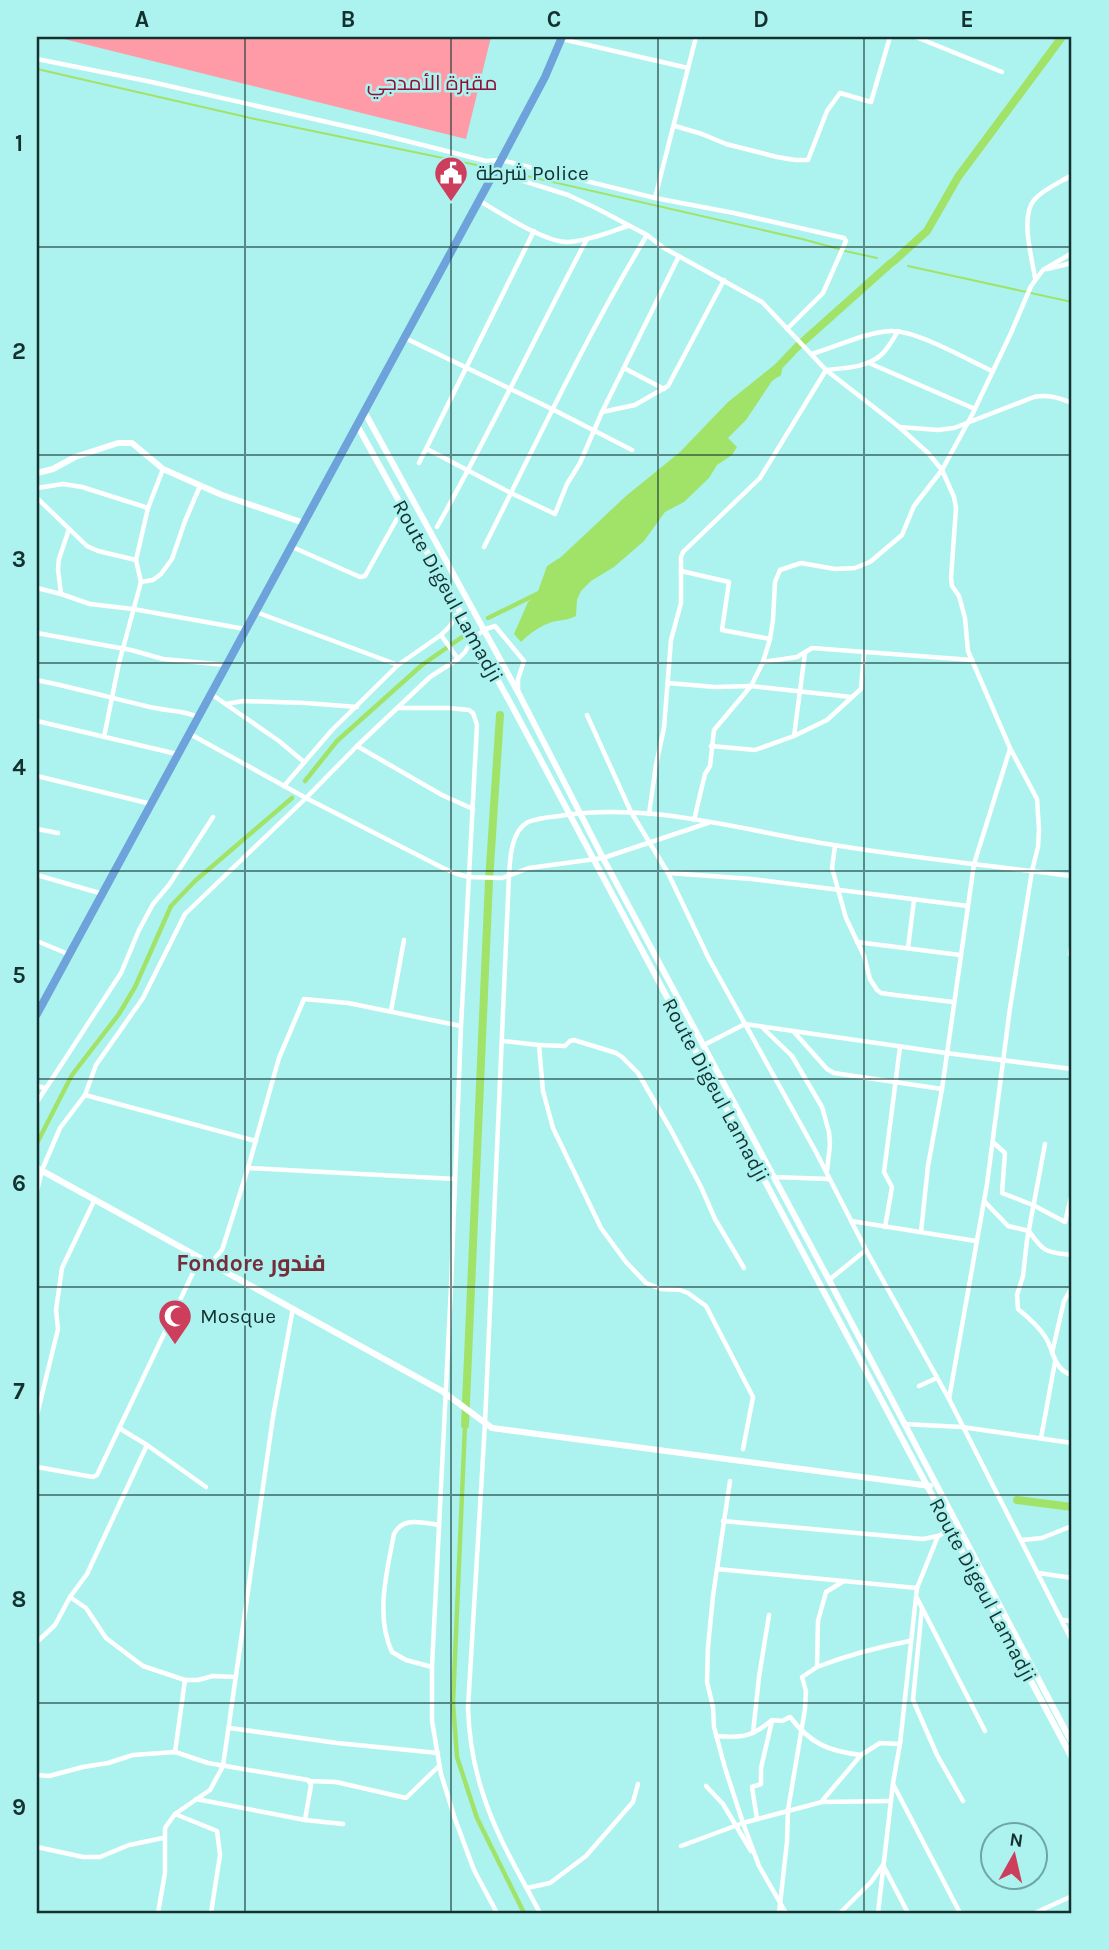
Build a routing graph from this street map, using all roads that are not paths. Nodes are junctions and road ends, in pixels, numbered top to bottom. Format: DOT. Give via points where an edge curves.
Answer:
graph roads {
  1 [pos="696,37"];
  2 [pos="890,37"];
  3 [pos="916,37"];
  4 [pos="562,38"];
  5 [pos="37,59"];
  6 [pos="688,68"];
  7 [pos="1002,72"];
  8 [pos="674,126"];
  9 [pos="501,160"];
  10 [pos="494,172"];
  11 [pos="1072,175"];
  12 [pos="655,198"];
  13 [pos="478,200"];
  14 [pos="629,226"];
  15 [pos="534,231"];
  16 [pos="647,235"];
  17 [pos="587,239"];
  18 [pos="1072,253"];
  19 [pos="679,256"];
  20 [pos="1072,263"];
  21 [pos="1043,270"];
  22 [pos="1035,279"];
  23 [pos="724,280"];
  24 [pos="787,329"];
  25 [pos="898,331"];
  26 [pos="404,338"];
  27 [pos="811,355"];
  28 [pos="868,363"];
  29 [pos="467,368"];
  30 [pos="624,368"];
  31 [pos="825,370"];
  32 [pos="992,370"];
  33 [pos="510,389"];
  34 [pos="664,389"];
  35 [pos="1072,403"];
  36 [pos="552,409"];
  37 [pos="975,409"];
  38 [pos="364,411"];
  39 [pos="602,412"];
  40 [pos="968,422"];
  41 [pos="357,425"];
  42 [pos="898,426"];
  43 [pos="594,430"];
  44 [pos="427,449"];
  45 [pos="632,450"];
  46 [pos="419,463"];
  47 [pos="163,469"];
  48 [pos="942,470"];
  49 [pos="469,471"];
  50 [pos="37,473"];
  51 [pos="200,486"];
  52 [pos="37,488"];
  53 [pos="511,493"];
  54 [pos="37,498"];
  55 [pos="148,508"];
  56 [pos="403,508"];
  57 [pos="304,523"];
  58 [pos="437,527"];
  59 [pos="69,529"];
  60 [pos="290,546"];
  61 [pos="484,547"];
  62 [pos="136,560"];
  63 [pos="681,572"];
  64 [pos="141,582"];
  65 [pos="37,589"];
  66 [pos="61,594"];
  67 [pos="133,609"];
  68 [pos="255,612"];
  69 [pos="456,615"];
  70 [pos="246,629"];
  71 [pos="37,634"];
  72 [pos="441,635"];
  73 [pos="771,639"];
  74 [pos="123,649"];
  75 [pos="805,652"];
  76 [pos="864,653"];
  77 [pos="458,659"];
  78 [pos="973,660"];
  79 [pos="762,662"];
  80 [pos="227,665"];
  81 [pos="398,665"];
  82 [pos="37,680"];
  83 [pos="668,683"];
  84 [pos="751,686"];
  85 [pos="800,691"];
  86 [pos="211,694"];
  87 [pos="519,694"];
  88 [pos="113,697"];
  89 [pos="852,697"];
  90 [pos="226,704"];
  91 [pos="357,707"];
  92 [pos="398,708"];
  93 [pos="587,715"];
  94 [pos="198,717"];
  95 [pos="37,721"];
  96 [pos="189,733"];
  97 [pos="793,736"];
  98 [pos="104,737"];
  99 [pos="357,746"];
  100 [pos="711,746"];
  101 [pos="1010,748"];
  102 [pos="178,754"];
  103 [pos="304,762"];
  104 [pos="37,776"];
  105 [pos="284,786"];
  106 [pos="306,798"];
  107 [pos="151,804"];
  108 [pos="473,809"];
  109 [pos="631,812"];
  110 [pos="580,813"];
  111 [pos="569,814"];
  112 [pos="649,814"];
  113 [pos="213,817"];
  114 [pos="694,820"];
  115 [pos="709,823"];
  116 [pos="37,829"];
  117 [pos="58,833"];
  118 [pos="651,843"];
  119 [pos="835,846"];
  120 [pos="603,858"];
  121 [pos="593,859"];
  122 [pos="974,864"];
  123 [pos="1032,871"];
  124 [pos="668,873"];
  125 [pos="37,875"];
  126 [pos="509,875"];
  127 [pos="1072,876"];
  128 [pos="470,877"];
  129 [pos="839,891"];
  130 [pos="103,894"];
  131 [pos="914,900"];
  132 [pos="968,906"];
  133 [pos="404,940"];
  134 [pos="37,941"];
  135 [pos="857,942"];
  136 [pos="1072,943"];
  137 [pos="908,948"];
  138 [pos="69,954"];
  139 [pos="960,955"];
  140 [pos="1072,959"];
  141 [pos="953,1002"];
  142 [pos="391,1011"];
  143 [pos="37,1014"];
  144 [pos="745,1024"];
  145 [pos="461,1026"];
  146 [pos="761,1027"];
  147 [pos="793,1030"];
  148 [pos="503,1041"];
  149 [pos="539,1045"];
  150 [pos="705,1045"];
  151 [pos="900,1046"];
  152 [pos="946,1053"];
  153 [pos="1003,1060"];
  154 [pos="1072,1069"];
  155 [pos="896,1083"];
  156 [pos="37,1086"];
  157 [pos="45,1088"];
  158 [pos="942,1089"];
  159 [pos="85,1095"];
  160 [pos="37,1102"];
  161 [pos="256,1142"];
  162 [pos="994,1142"];
  163 [pos="1045,1144"];
  164 [pos="248,1168"];
  165 [pos="39,1169"];
  166 [pos="826,1172"];
  167 [pos="774,1177"];
  168 [pos="455,1179"];
  169 [pos="830,1179"];
  170 [pos="37,1191"];
  171 [pos="1072,1193"];
  172 [pos="95,1199"];
  173 [pos="984,1201"];
  174 [pos="1033,1205"];
  175 [pos="850,1221"];
  176 [pos="885,1227"];
  177 [pos="1029,1231"];
  178 [pos="920,1233"];
  179 [pos="976,1241"];
  180 [pos="866,1250"];
  181 [pos="1072,1255"];
  182 [pos="200,1258"];
  183 [pos="211,1263"];
  184 [pos="744,1268"];
  185 [pos="829,1280"];
  186 [pos="1072,1287"];
  187 [pos="1064,1301"];
  188 [pos="1072,1302"];
  189 [pos="293,1308"];
  190 [pos="1052,1353"];
  191 [pos="1055,1361"];
  192 [pos="1072,1375"];
  193 [pos="937,1378"];
  194 [pos="919,1386"];
  195 [pos="448,1395"];
  196 [pos="949,1399"];
  197 [pos="37,1415"];
  198 [pos="482,1421"];
  199 [pos="903,1423"];
  200 [pos="962,1427"];
  201 [pos="119,1428"];
  202 [pos="1041,1438"];
  203 [pos="1072,1443"];
  204 [pos="148,1445"];
  205 [pos="743,1448"];
  206 [pos="37,1467"];
  207 [pos="730,1481"];
  208 [pos="928,1486"];
  209 [pos="206,1487"];
  210 [pos="939,1488"];
  211 [pos="723,1521"];
  212 [pos="439,1525"];
  213 [pos="958,1525"];
  214 [pos="1072,1526"];
  215 [pos="951,1529"];
  216 [pos="938,1536"];
  217 [pos="1021,1540"];
  218 [pos="717,1569"];
  219 [pos="1038,1573"];
  220 [pos="1072,1578"];
  221 [pos="844,1581"];
  222 [pos="917,1588"];
  223 [pos="70,1597"];
  224 [pos="917,1597"];
  225 [pos="922,1608"];
  226 [pos="769,1615"];
  227 [pos="1061,1620"];
  228 [pos="1072,1621"];
  229 [pos="910,1641"];
  230 [pos="1072,1641"];
  231 [pos="37,1642"];
  232 [pos="432,1667"];
  233 [pos="817,1667"];
  234 [pos="235,1678"];
  235 [pos="185,1680"];
  236 [pos="772,1720"];
  237 [pos="230,1728"];
  238 [pos="985,1731"];
  239 [pos="801,1732"];
  240 [pos="753,1733"];
  241 [pos="716,1736"];
  242 [pos="1071,1739"];
  243 [pos="900,1744"];
  244 [pos="175,1752"];
  245 [pos="438,1753"];
  246 [pos="861,1755"];
  247 [pos="1072,1758"];
  248 [pos="223,1766"];
  249 [pos="440,1766"];
  250 [pos="37,1775"];
  251 [pos="308,1780"];
  252 [pos="893,1783"];
  253 [pos="638,1784"];
  254 [pos="706,1786"];
  255 [pos="195,1799"];
  256 [pos="891,1801"];
  257 [pos="963,1801"];
  258 [pos="822,1802"];
  259 [pos="788,1810"];
  260 [pos="175,1814"];
  261 [pos="757,1819"];
  262 [pos="306,1821"];
  263 [pos="743,1823"];
  264 [pos="343,1824"];
  265 [pos="735,1826"];
  266 [pos="163,1838"];
  267 [pos="681,1846"];
  268 [pos="37,1847"];
  269 [pos="756,1858"];
  270 [pos="884,1865"];
  271 [pos="527,1888"];
  272 [pos="1072,1896"];
  273 [pos="780,1902"];
  274 [pos="158,1913"];
  275 [pos="211,1913"];
  276 [pos="497,1913"];
  277 [pos="540,1913"];
  278 [pos="779,1913"];
  279 [pos="786,1913"];
  280 [pos="840,1913"];
  281 [pos="878,1913"];
  282 [pos="908,1913"];
  283 [pos="960,1913"];
  284 [pos="1035,1913"];
  1 -- 6 [label="street"];
  2 -- 8 [label="street" via="871,102 840,93 827,111 808,160 777,157"];
  3 -- 7 [label="street"];
  4 -- 6 [label="street"];
  4 -- 9 [label="highway"];
  5 -- 9 [label="street" via="486,161"];
  6 -- 8 [label="street"];
  8 -- 12 [label="street"];
  9 -- 10 [label="highway"];
  9 -- 12 [label="street"];
  10 -- 13 [label="highway"];
  10 -- 14 [label="street" via="568,195"];
  11 -- 22 [label="street" via="1038,197 1030,208 1028,234"];
  12 -- 24 [label="street" via="844,237 825,290"];
  13 -- 15 [label="street"];
  13 -- 26 [label="highway"];
  14 -- 16 [label="street"];
  14 -- 17 [label="street"];
  15 -- 17 [label="street" via="558,241"];
  15 -- 29 [label="street"];
  16 -- 19 [label="street"];
  16 -- 36 [label="street"];
  17 -- 33 [label="street"];
  18 -- 21 [label="street"];
  19 -- 23 [label="street"];
  19 -- 30 [label="street"];
  20 -- 21 [label="street"];
  21 -- 22 [label="street"];
  22 -- 32 [label="street"];
  23 -- 24 [label="street" via="762,303"];
  23 -- 34 [label="street"];
  24 -- 27 [label="street"];
  25 -- 27 [label="street" via="880,332"];
  25 -- 28 [label="street" via="882,355"];
  25 -- 32 [label="street"];
  26 -- 29 [label="street"];
  26 -- 38 [label="highway"];
  27 -- 31 [label="street"];
  28 -- 31 [label="street"];
  28 -- 37 [label="street"];
  29 -- 33 [label="street"];
  29 -- 44 [label="street"];
  30 -- 34 [label="street"];
  30 -- 39 [label="street"];
  31 -- 42 [label="street"];
  31 -- 63 [label="street" via="760,478 685,548"];
  32 -- 37 [label="street"];
  33 -- 36 [label="street"];
  33 -- 49 [label="street"];
  34 -- 39 [label="street" via="635,405"];
  35 -- 40 [label="street" via="1043,395"];
  36 -- 43 [label="street"];
  36 -- 53 [label="street"];
  37 -- 40 [label="street"];
  38 -- 41 [label="highway"];
  38 -- 87 [label="main road, Route Digeul Lamadji"];
  39 -- 43 [label="street"];
  40 -- 42 [label="street" via="938,430"];
  40 -- 48 [label="street"];
  41 -- 56 [label="main road, Route Digeul Lamadji"];
  41 -- 57 [label="highway"];
  42 -- 48 [label="street"];
  43 -- 45 [label="street"];
  43 -- 53 [label="street" via="555,514"];
  44 -- 46 [label="street"];
  44 -- 49 [label="street"];
  47 -- 50 [label="main road" via="137,446 125,442"];
  47 -- 51 [label="main road"];
  47 -- 55 [label="street"];
  48 -- 73 [label="street" via="914,506 902,535 870,562 835,569 801,563 780,570"];
  48 -- 78 [label="street" via="957,508 952,586 959,596"];
  49 -- 53 [label="street"];
  49 -- 58 [label="street"];
  51 -- 57 [label="main road"];
  51 -- 64 [label="street" via="172,559 153,580"];
  52 -- 55 [label="street" via="82,487"];
  53 -- 61 [label="street"];
  54 -- 59 [label="street"];
  55 -- 62 [label="street"];
  56 -- 60 [label="street" via="365,576"];
  56 -- 111 [label="main road, Route Digeul Lamadji"];
  57 -- 60 [label="highway"];
  59 -- 62 [label="street" via="98,551"];
  59 -- 66 [label="street" via="59,559"];
  60 -- 68 [label="highway"];
  62 -- 64 [label="street"];
  63 -- 73 [label="street" via="729,582 722,630"];
  63 -- 83 [label="street" via="681,603 671,640"];
  64 -- 67 [label="street"];
  65 -- 66 [label="street"];
  66 -- 67 [label="street" via="89,604"];
  67 -- 70 [label="street"];
  67 -- 74 [label="street"];
  68 -- 70 [label="highway"];
  68 -- 81 [label="street"];
  69 -- 72 [label="street"];
  70 -- 80 [label="highway"];
  71 -- 74 [label="street"];
  72 -- 77 [label="street"];
  72 -- 81 [label="street"];
  73 -- 79 [label="street"];
  74 -- 80 [label="street" via="163,659"];
  74 -- 88 [label="street"];
  75 -- 76 [label="street"];
  75 -- 79 [label="street"];
  75 -- 85 [label="street"];
  76 -- 78 [label="street"];
  76 -- 89 [label="street" via="861,689"];
  77 -- 87 [label="street" via="473,638 495,626 524,661"];
  77 -- 92 [label="street" via="430,677"];
  78 -- 101 [label="street"];
  79 -- 84 [label="street"];
  80 -- 86 [label="highway"];
  81 -- 91 [label="street"];
  82 -- 88 [label="street"];
  83 -- 84 [label="street"];
  83 -- 112 [label="street"];
  84 -- 85 [label="street"];
  84 -- 100 [label="street" via="714,730"];
  85 -- 89 [label="street"];
  85 -- 97 [label="street"];
  86 -- 90 [label="street"];
  86 -- 94 [label="highway"];
  87 -- 110 [label="main road, Route Digeul Lamadji"];
  88 -- 94 [label="street"];
  88 -- 98 [label="street"];
  89 -- 97 [label="street" via="827,720"];
  90 -- 91 [label="street"];
  90 -- 103 [label="street"];
  91 -- 103 [label="street"];
  92 -- 99 [label="street"];
  92 -- 108 [label="street" via="473,713 477,725"];
  93 -- 109 [label="street"];
  94 -- 96 [label="highway"];
  95 -- 98 [label="street"];
  96 -- 102 [label="highway"];
  96 -- 105 [label="street"];
  97 -- 100 [label="street" via="755,750"];
  98 -- 102 [label="street"];
  99 -- 106 [label="street"];
  99 -- 108 [label="street"];
  100 -- 114 [label="street" via="710,766"];
  101 -- 122 [label="street"];
  101 -- 123 [label="street" via="1037,799 1039,839"];
  102 -- 107 [label="highway"];
  103 -- 105 [label="street"];
  104 -- 107 [label="street"];
  105 -- 106 [label="street"];
  106 -- 128 [label="street" via="443,868"];
  106 -- 159 [label="street" via="185,914 143,998 96,1065"];
  107 -- 130 [label="highway"];
  108 -- 128 [label="street"];
  109 -- 110 [label="street"];
  109 -- 112 [label="street"];
  109 -- 118 [label="street"];
  110 -- 111 [label="street"];
  110 -- 120 [label="main road, Route Digeul Lamadji"];
  111 -- 121 [label="main road, Route Digeul Lamadji"];
  111 -- 126 [label="street" via="526,823 516,835"];
  112 -- 114 [label="street"];
  113 -- 157 [label="street" via="153,904 121,973"];
  114 -- 115 [label="street"];
  115 -- 118 [label="street"];
  115 -- 119 [label="street"];
  116 -- 117 [label="street"];
  118 -- 120 [label="street"];
  118 -- 124 [label="street"];
  119 -- 122 [label="street"];
  119 -- 129 [label="street" via="832,868"];
  120 -- 121 [label="street"];
  120 -- 150 [label="main road, Route Digeul Lamadji"];
  121 -- 126 [label="street"];
  121 -- 208 [label="main road, Route Digeul Lamadji"];
  122 -- 123 [label="street"];
  122 -- 132 [label="street"];
  123 -- 127 [label="street"];
  123 -- 153 [label="street"];
  124 -- 129 [label="street"];
  124 -- 144 [label="street"];
  125 -- 130 [label="street"];
  126 -- 128 [label="street"];
  126 -- 148 [label="street"];
  128 -- 145 [label="street"];
  129 -- 131 [label="street"];
  129 -- 135 [label="street"];
  130 -- 138 [label="highway"];
  131 -- 132 [label="street"];
  131 -- 137 [label="street"];
  132 -- 139 [label="street"];
  133 -- 142 [label="street"];
  134 -- 138 [label="street"];
  135 -- 137 [label="street"];
  135 -- 141 [label="street" via="870,979 881,993"];
  136 -- 140 [label="street"];
  137 -- 139 [label="street"];
  138 -- 143 [label="highway"];
  139 -- 141 [label="street"];
  141 -- 152 [label="street"];
  142 -- 145 [label="street"];
  142 -- 161 [label="street" via="304,998 279,1058"];
  144 -- 146 [label="street"];
  144 -- 150 [label="street"];
  144 -- 166 [label="street"];
  145 -- 168 [label="street"];
  146 -- 147 [label="street"];
  146 -- 166 [label="street" via="792,1056 822,1107 830,1144"];
  147 -- 151 [label="street"];
  147 -- 155 [label="street" via="834,1073"];
  148 -- 149 [label="street"];
  148 -- 198 [label="street"];
  149 -- 184 [label="street" via="565,1046 574,1040 616,1053 631,1064 666,1119"];
  149 -- 205 [label="street" via="552,1128 601,1227 646,1283 688,1293 706,1306 742,1376 752,1397"];
  150 -- 167 [label="main road, Route Digeul Lamadji"];
  151 -- 152 [label="street"];
  151 -- 155 [label="street"];
  152 -- 153 [label="street"];
  152 -- 158 [label="street"];
  153 -- 154 [label="street"];
  153 -- 162 [label="street"];
  155 -- 158 [label="street"];
  155 -- 176 [label="street" via="884,1171 892,1187"];
  156 -- 157 [label="street"];
  157 -- 160 [label="street"];
  158 -- 178 [label="street"];
  159 -- 161 [label="street"];
  159 -- 165 [label="street" via="60,1128"];
  161 -- 164 [label="street"];
  162 -- 173 [label="street"];
  162 -- 174 [label="street" via="1004,1153 1002,1192"];
  163 -- 174 [label="street"];
  164 -- 168 [label="street"];
  164 -- 183 [label="street" via="222,1250"];
  165 -- 170 [label="street"];
  165 -- 172 [label="main road"];
  166 -- 169 [label="street"];
  167 -- 169 [label="street"];
  167 -- 185 [label="main road, Route Digeul Lamadji"];
  168 -- 195 [label="street"];
  169 -- 175 [label="street"];
  171 -- 174 [label="street" via="1065,1222"];
  172 -- 182 [label="main road"];
  172 -- 197 [label="street" via="62,1268 58,1329"];
  173 -- 177 [label="street" via="1008,1226"];
  173 -- 179 [label="street"];
  174 -- 177 [label="street"];
  175 -- 176 [label="street"];
  175 -- 180 [label="street"];
  176 -- 178 [label="street"];
  177 -- 181 [label="street" via="1045,1250"];
  177 -- 190 [label="street" via="1016,1305 1047,1339"];
  178 -- 179 [label="street"];
  179 -- 196 [label="street"];
  180 -- 185 [label="street"];
  180 -- 193 [label="street"];
  182 -- 183 [label="main road"];
  182 -- 201 [label="street"];
  183 -- 189 [label="main road"];
  185 -- 199 [label="main road, Route Digeul Lamadji"];
  186 -- 187 [label="street"];
  187 -- 188 [label="street"];
  187 -- 190 [label="street"];
  189 -- 195 [label="main road"];
  189 -- 234 [label="street"];
  190 -- 191 [label="street"];
  191 -- 192 [label="street"];
  191 -- 202 [label="street"];
  193 -- 194 [label="street"];
  193 -- 196 [label="street"];
  195 -- 198 [label="main road"];
  195 -- 212 [label="street"];
  196 -- 200 [label="street"];
  198 -- 208 [label="main road" via="492,1428"];
  198 -- 271 [label="street" via="469,1726 482,1793"];
  199 -- 200 [label="street"];
  199 -- 210 [label="main road, Route Digeul Lamadji"];
  200 -- 202 [label="street"];
  200 -- 217 [label="street"];
  201 -- 204 [label="street"];
  201 -- 206 [label="street" via="95,1476"];
  202 -- 203 [label="street"];
  204 -- 209 [label="street"];
  204 -- 223 [label="street" via="87,1574"];
  207 -- 211 [label="street"];
  208 -- 210 [label="main road"];
  208 -- 215 [label="main road, Route Digeul Lamadji"];
  210 -- 213 [label="main road, Route Digeul Lamadji"];
  211 -- 216 [label="street" via="923,1539"];
  211 -- 218 [label="street"];
  212 -- 232 [label="street"];
  212 -- 232 [label="street" via="410,1522 397,1528 384,1594 392,1652"];
  213 -- 215 [label="street"];
  213 -- 242 [label="main road, Route Digeul Lamadji"];
  214 -- 217 [label="street" via="1042,1538"];
  215 -- 216 [label="street"];
  215 -- 247 [label="main road, Route Digeul Lamadji"];
  216 -- 222 [label="street"];
  217 -- 219 [label="street"];
  218 -- 221 [label="street"];
  218 -- 241 [label="street" via="707,1682"];
  219 -- 220 [label="street"];
  219 -- 227 [label="street"];
  221 -- 222 [label="street"];
  221 -- 233 [label="street" via="826,1592 818,1621"];
  222 -- 224 [label="street"];
  223 -- 231 [label="street" via="55,1625"];
  223 -- 235 [label="street" via="86,1608 106,1638 143,1666"];
  224 -- 225 [label="street"];
  224 -- 229 [label="street"];
  225 -- 238 [label="street"];
  225 -- 257 [label="street" via="913,1700"];
  226 -- 240 [label="street"];
  227 -- 228 [label="street"];
  227 -- 230 [label="street"];
  229 -- 233 [label="street"];
  229 -- 243 [label="street"];
  232 -- 245 [label="street" via="432,1721"];
  233 -- 239 [label="street" via="802,1677 806,1691"];
  234 -- 235 [label="street"];
  234 -- 237 [label="street"];
  235 -- 244 [label="street"];
  236 -- 239 [label="street" via="790,1717"];
  236 -- 240 [label="street"];
  236 -- 261 [label="street" via="761,1784 752,1787"];
  237 -- 245 [label="street"];
  237 -- 248 [label="street"];
  239 -- 246 [label="street" via="837,1752"];
  239 -- 259 [label="street"];
  240 -- 241 [label="street"];
  241 -- 263 [label="street"];
  243 -- 246 [label="street" via="880,1744"];
  243 -- 252 [label="street"];
  244 -- 248 [label="street"];
  244 -- 250 [label="street" via="133,1755"];
  245 -- 249 [label="street"];
  246 -- 258 [label="street"];
  248 -- 251 [label="street"];
  248 -- 255 [label="street" via="210,1790"];
  249 -- 251 [label="street" via="406,1798"];
  249 -- 276 [label="street" via="474,1870"];
  251 -- 262 [label="street"];
  252 -- 256 [label="street"];
  252 -- 283 [label="street"];
  253 -- 271 [label="street" via="633,1802 586,1856 550,1883"];
  254 -- 265 [label="street"];
  255 -- 260 [label="street"];
  255 -- 262 [label="street"];
  256 -- 258 [label="street"];
  256 -- 270 [label="street"];
  258 -- 259 [label="street"];
  259 -- 261 [label="street"];
  259 -- 273 [label="street"];
  260 -- 266 [label="street"];
  260 -- 275 [label="street" via="217,1831 220,1855"];
  261 -- 263 [label="street"];
  262 -- 264 [label="street"];
  263 -- 265 [label="street"];
  263 -- 269 [label="street"];
  265 -- 267 [label="street"];
  265 -- 269 [label="street"];
  266 -- 268 [label="street" via="129,1844 100,1857"];
  266 -- 274 [label="street"];
  269 -- 273 [label="street"];
  270 -- 280 [label="street"];
  270 -- 281 [label="street"];
  270 -- 282 [label="street"];
  271 -- 277 [label="street"];
  272 -- 284 [label="street"];
  273 -- 278 [label="street"];
  273 -- 279 [label="street"];
}
